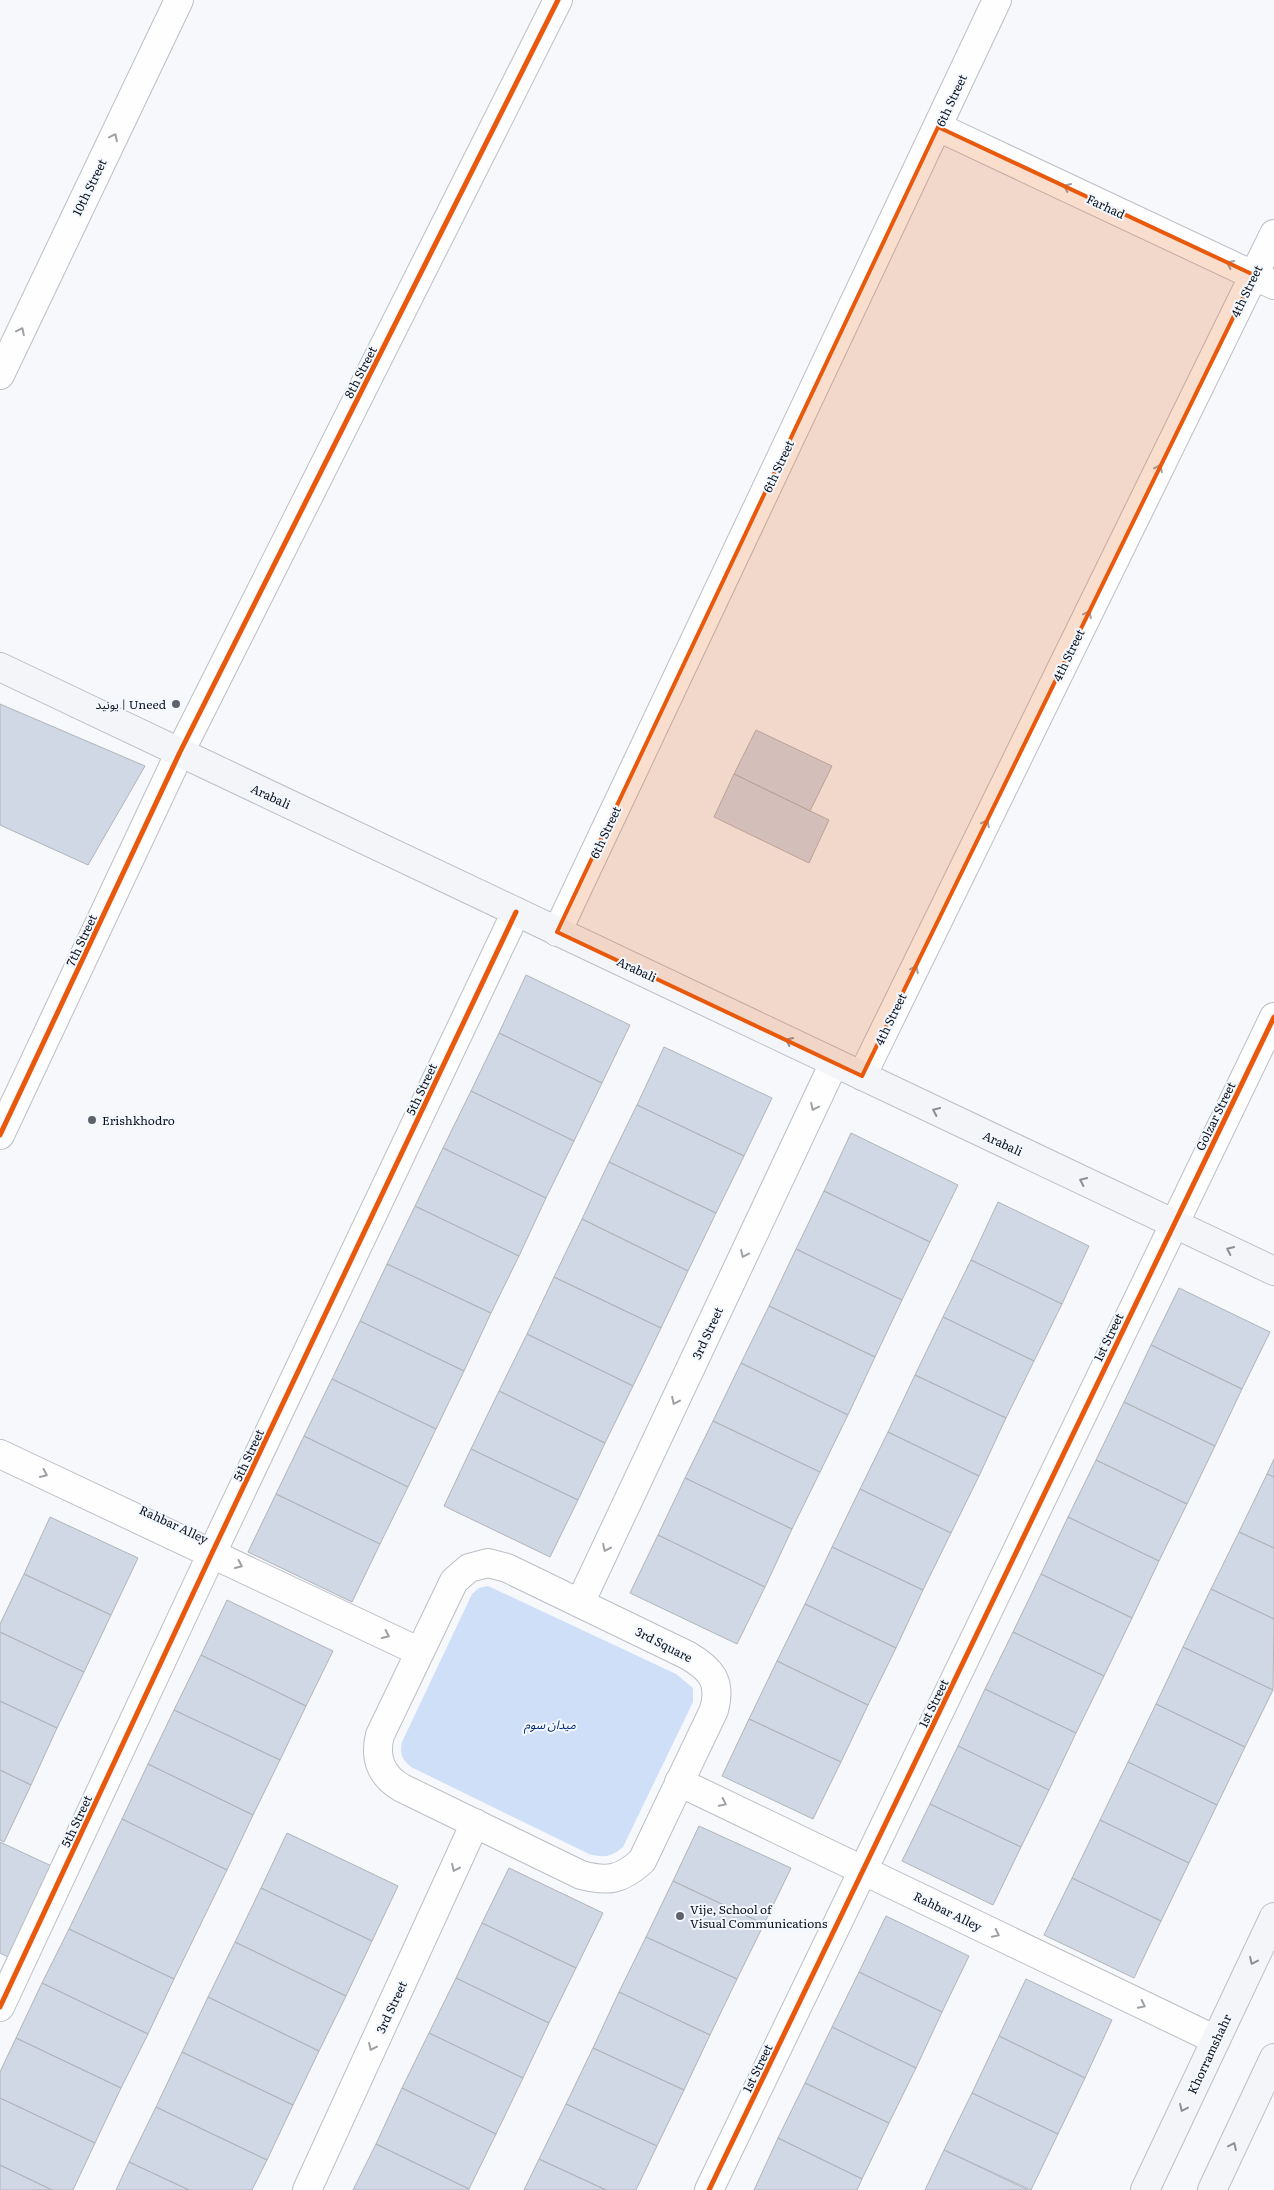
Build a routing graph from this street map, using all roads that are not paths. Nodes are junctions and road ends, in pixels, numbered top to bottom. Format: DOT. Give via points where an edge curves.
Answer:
graph roads {
  1 [pos="179,0"];
  2 [pos="558,0"];
  3 [pos="997,0"];
  4 [pos="938,127"];
  5 [pos="1274,234"];
  6 [pos="1264,280"];
  7 [pos="0,375"];
  8 [pos="0,667"];
  9 [pos="180,752"];
  10 [pos="516,912"];
  11 [pos="557,932"];
  12 [pos="1274,1017"];
  13 [pos="834,1063"];
  14 [pos="862,1076"];
  15 [pos="0,1135"];
  16 [pos="1174,1224"];
  17 [pos="1274,1271"];
  18 [pos="0,1454"];
  19 [pos="212,1553"];
  20 [pos="580,1603"];
  21 [pos="420,1652"];
  22 [pos="679,1782"];
  23 [pos="475,1823"];
  24 [pos="864,1870"];
  25 [pos="1274,1917"];
  26 [pos="0,2007"];
  27 [pos="1216,2040"];
  28 [pos="1274,2058"];
  29 [pos="307,2190"];
  30 [pos="709,2190"];
  31 [pos="1144,2190"];
  32 [pos="1212,2190"];
  7 -- 1 [label="street, 10th Street, one-way"];
  2 -- 9 [label="street, 8th Street"];
  3 -- 4 [label="street, 6th Street"];
  6 -- 4 [label="street, Farhad, one-way"];
  4 -- 11 [label="street, 6th Street"];
  5 -- 6 [label="street, 4th Street"];
  14 -- 6 [label="street, 4th Street, one-way"];
  8 -- 9 [label="main road, Arabali"];
  9 -- 10 [label="main road, Arabali"];
  9 -- 15 [label="street, 7th Street"];
  10 -- 11 [label="main road, Arabali"];
  10 -- 19 [label="street, 5th Street"];
  13 -- 11 [label="main road, Arabali, one-way"];
  12 -- 16 [label="street, Golzar Street"];
  13 -- 14 [label="main road, Arabali"];
  13 -- 20 [label="street, 3rd Street, one-way"];
  16 -- 14 [label="main road, Arabali, one-way"];
  17 -- 16 [label="main road, Arabali, one-way"];
  16 -- 24 [label="street, 1st Street"];
  18 -- 19 [label="street, Rahbar Alley, one-way"];
  19 -- 21 [label="street, Rahbar Alley, one-way"];
  19 -- 26 [label="street, 5th Street"];
  20 -- 21 [label="street, 3rd Square" via="498,1565 478,1564 468,1568 454,1582"];
  20 -- 22 [label="street, 3rd Square" via="687,1654 707,1668 714,1678 717,1688 714,1710"];
  21 -- 23 [label="street, 3rd Square" via="380,1735 380,1765 393,1783"];
  22 -- 23 [label="street, 3rd Square" via="642,1861 632,1870 610,1879 581,1875"];
  22 -- 24 [label="street, Rahbar Alley, one-way"];
  23 -- 29 [label="street, 3rd Street, one-way"];
  24 -- 27 [label="street, Rahbar Alley, one-way"];
  24 -- 30 [label="street, 1st Street"];
  25 -- 27 [label="main road, Khorramshahr, one-way"];
  27 -- 31 [label="main road, Khorramshahr, one-way"];
  32 -- 28 [label="main road, one-way"];
}
